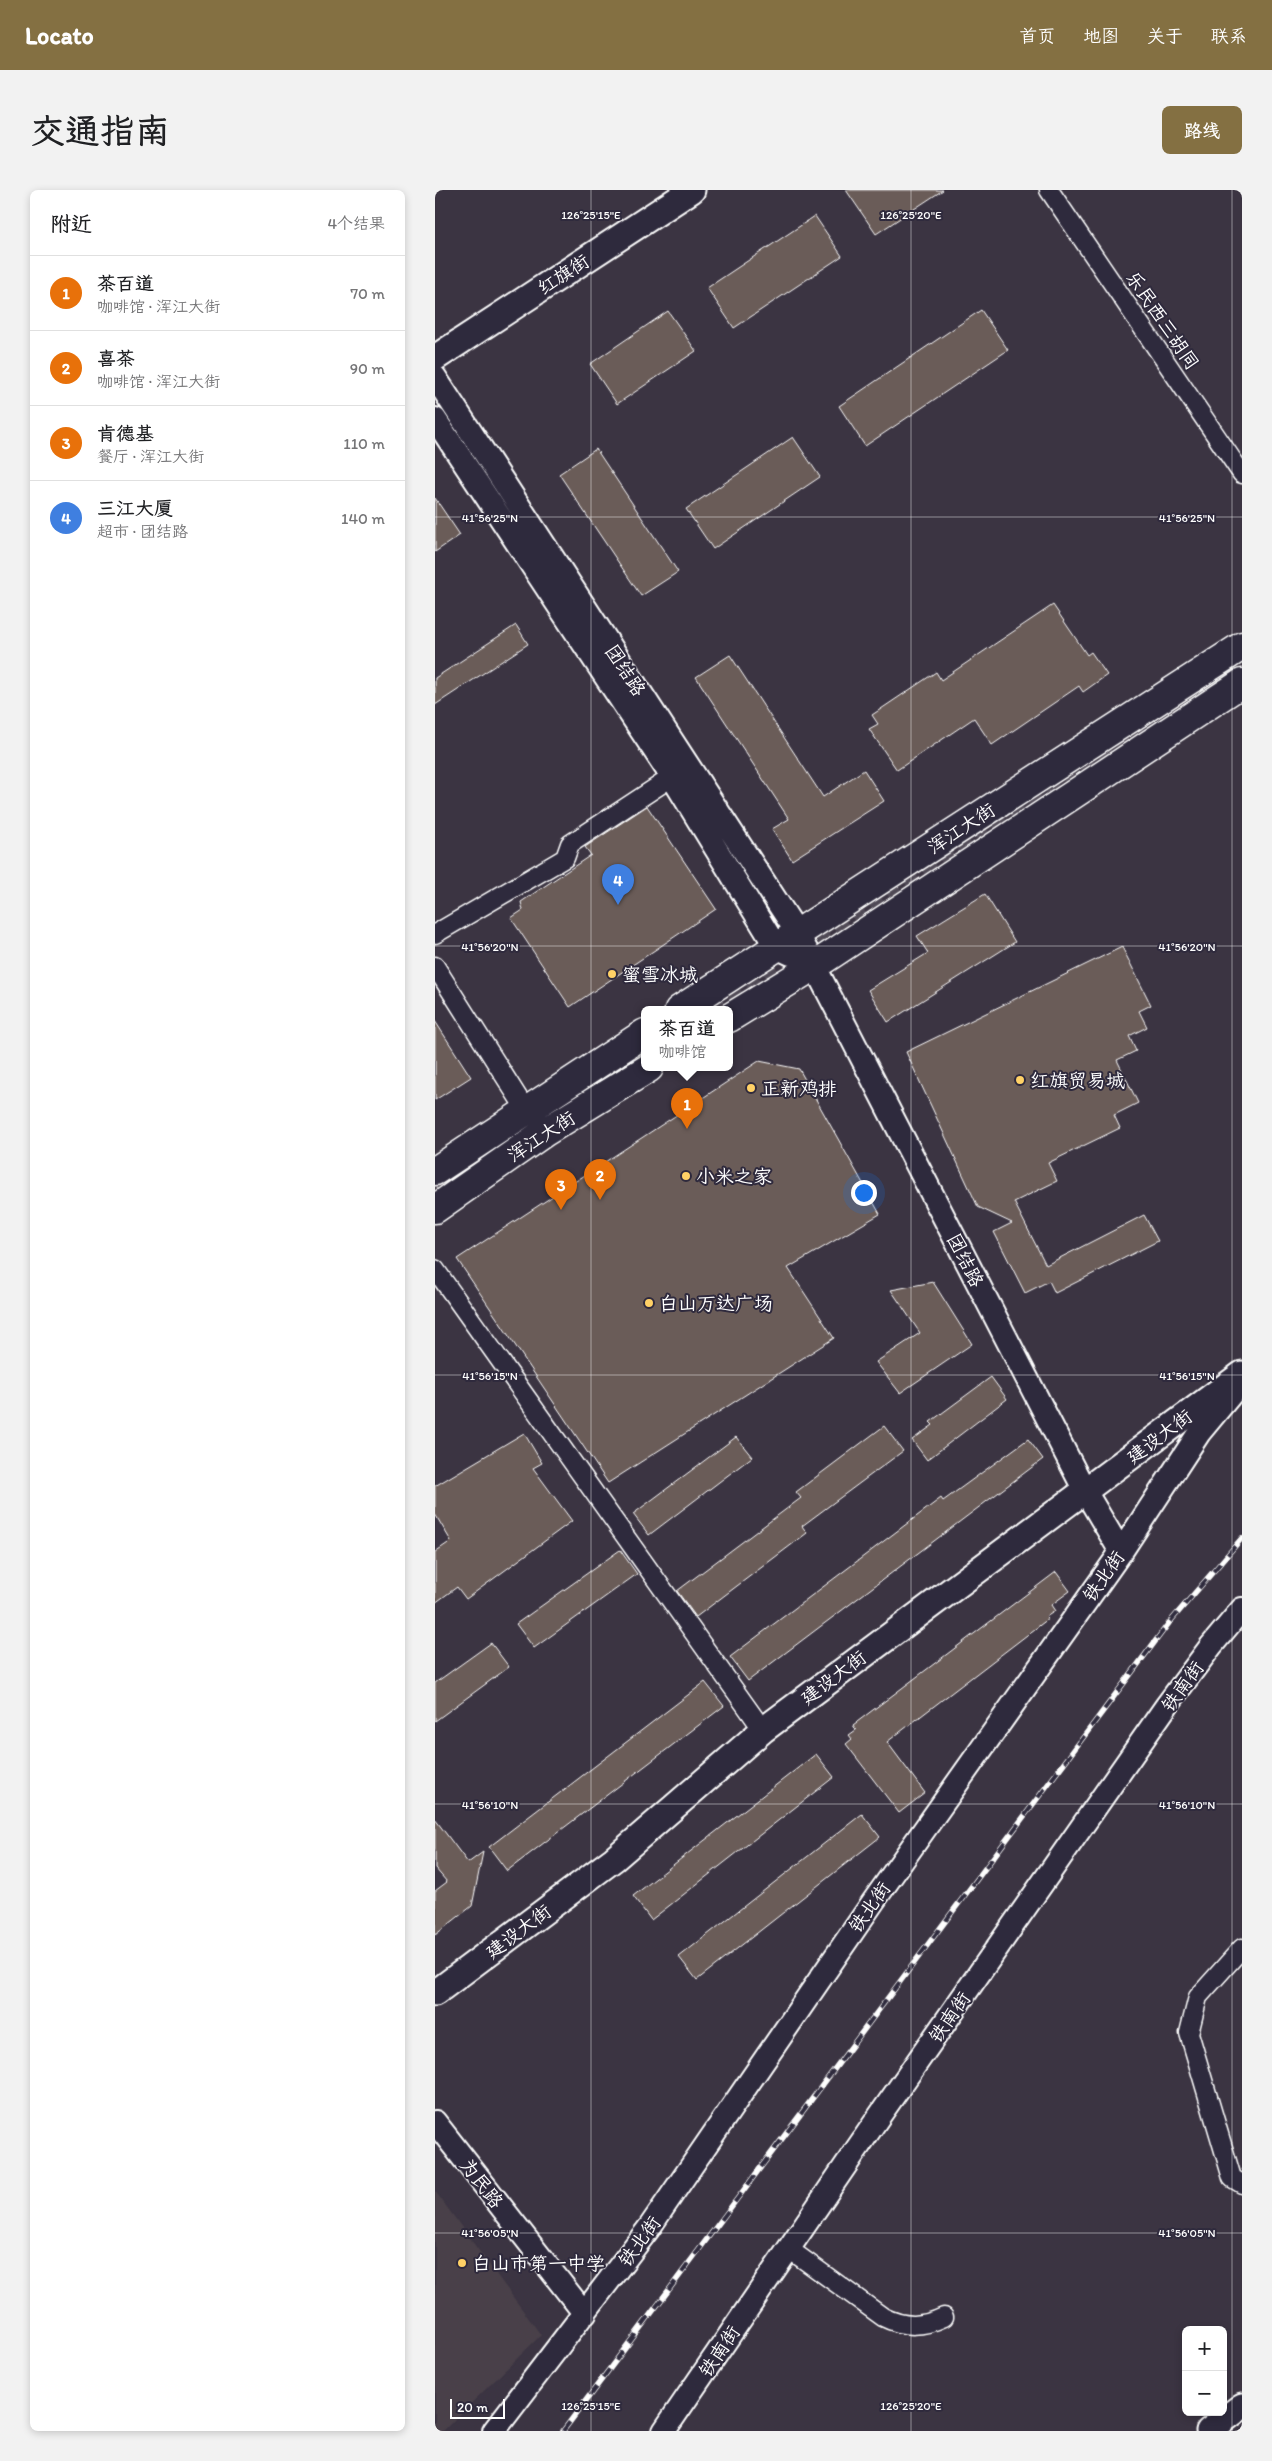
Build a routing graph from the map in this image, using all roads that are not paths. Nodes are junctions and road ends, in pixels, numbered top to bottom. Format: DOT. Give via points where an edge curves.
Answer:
graph roads {
  1 [pos="692,190"];
  2 [pos="1049,190"];
  3 [pos="435,358"];
  4 [pos="435,377"];
  5 [pos="435,419"];
  6 [pos="1242,474"];
  7 [pos="1242,646"];
  8 [pos="1242,683"];
  9 [pos="672,777"];
  10 [pos="435,934"];
  11 [pos="787,941"];
  12 [pos="435,966"];
  13 [pos="814,966"];
  14 [pos="685,1006"];
  15 [pos="733,1016"];
  16 [pos="641,1036"];
  17 [pos="644,1071"];
  18 [pos="526,1110"];
  19 [pos="435,1171"];
  20 [pos="435,1208"];
  21 [pos="435,1269"];
  22 [pos="1242,1374"];
  23 [pos="1242,1381"];
  24 [pos="1085,1491"];
  25 [pos="1121,1552"];
  26 [pos="1242,1609"];
  27 [pos="763,1730"];
  28 [pos="1242,1948"];
  29 [pos="435,1993"];
  30 [pos="435,2122"];
  31 [pos="1242,2184"];
  32 [pos="789,2249"];
  33 [pos="585,2314"];
  34 [pos="945,2317"];
  35 [pos="1237,2418"];
  36 [pos="494,2431"];
  37 [pos="664,2431"];
  38 [pos="1209,2431"];
  1 -- 3 [label="main road, 红旗街"];
  2 -- 6 [label="street, 乐民西三胡同"];
  4 -- 11 [label="street, 团结路"];
  5 -- 9 [label="street, 团结路"];
  7 -- 11 [label="main road, 浑江大街"];
  8 -- 13 [label="main road, 浑江大街"];
  9 -- 10 [label="street" via="570,844 565,858"];
  9 -- 11 [label="street, 团结路"];
  11 -- 13 [label="street, 团结路"];
  11 -- 14 [label="main road, 浑江大街"];
  12 -- 18 [label="street"];
  13 -- 15 [label="main road, 浑江大街"];
  13 -- 24 [label="street, 团结路"];
  16 -- 18 [label="main road, 浑江大街"];
  17 -- 20 [label="main road, 浑江大街" via="545,1132"];
  18 -- 19 [label="main road, 浑江大街"];
  21 -- 27 [label="street"];
  22 -- 24 [label="main road, 建设大街"];
  23 -- 25 [label="street, 铁北街" via="1199,1433"];
  24 -- 25 [label="street, 团结路"];
  24 -- 27 [label="main road, 建设大街"];
  25 -- 33 [label="street, 铁北街" via="873,1902 649,2228"];
  26 -- 32 [label="street, 铁南街" via="1162,1713"];
  27 -- 29 [label="main road, 建设大街" via="614,1859"];
  28 -- 31 [label="street" via="1198,1997 1189,2033 1232,2178"];
  30 -- 33 [label="street, 为民路"];
  32 -- 34 [label="street" via="883,2318 898,2325 930,2324"];
  32 -- 37 [label="street, 铁南街"];
  33 -- 36 [label="street, 铁北街"];
  35 -- 38 [label="main road"];
}
